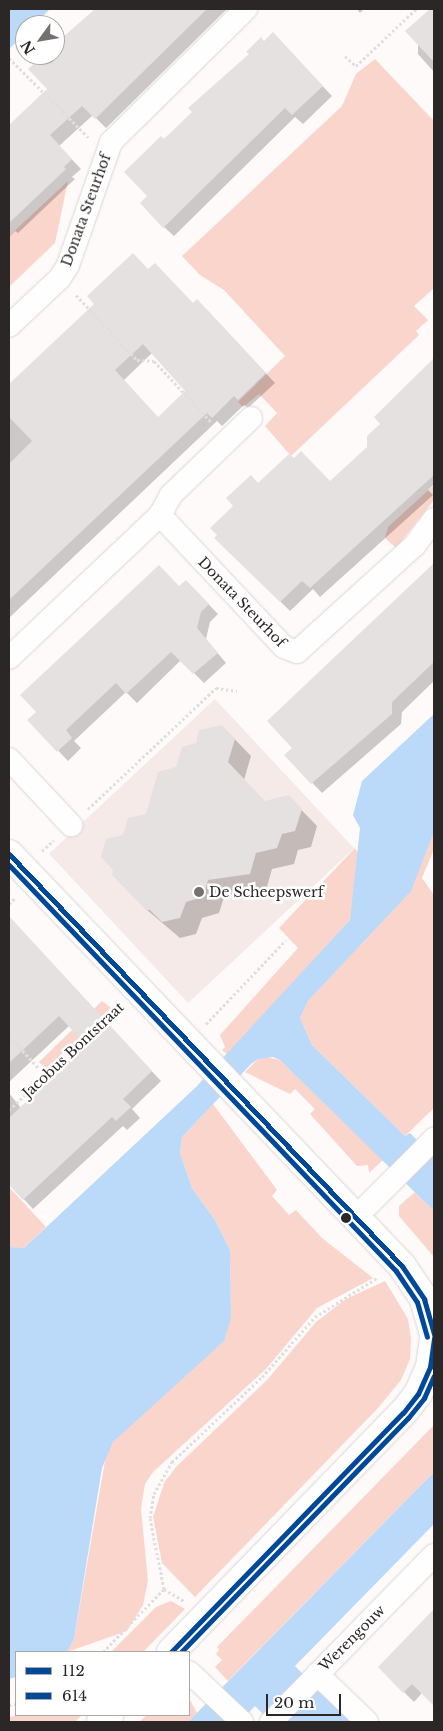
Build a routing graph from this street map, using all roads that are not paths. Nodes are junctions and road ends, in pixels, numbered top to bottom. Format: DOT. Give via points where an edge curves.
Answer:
graph roads {
  1 [pos="246,9"];
  2 [pos="9,326"];
  3 [pos="251,418"];
  4 [pos="160,516"];
  5 [pos="434,519"];
  6 [pos="9,658"];
  7 [pos="9,759"];
  8 [pos="71,825"];
  9 [pos="16,861"];
  10 [pos="432,1142"];
  11 [pos="356,1218"];
  12 [pos="434,1336"];
  13 [pos="434,1555"];
  14 [pos="172,1651"];
  15 [pos="190,1673"];
  16 [pos="314,1676"];
  17 [pos="242,1722"];
  18 [pos="271,1722"];
  19 [pos="367,1722"];
  1 -- 2 [label="street, Donata Steurhof" via="110,142 68,265 60,278"];
  3 -- 4 [label="street" via="171,495"];
  4 -- 5 [label="street, Donata Steurhof" via="284,647 297,652 415,545"];
  4 -- 6 [label="street"];
  7 -- 8 [label="street"];
  9 -- 11 [label="street"];
  10 -- 11 [label="street"];
  11 -- 12 [label="street" via="396,1260 424,1299"];
  12 -- 14 [label="street" via="430,1367 418,1394 403,1413"];
  13 -- 16 [label="street, Werengouw"];
  15 -- 17 [label="street"];
  16 -- 18 [label="street, Werengouw"];
  16 -- 19 [label="street"];
}
